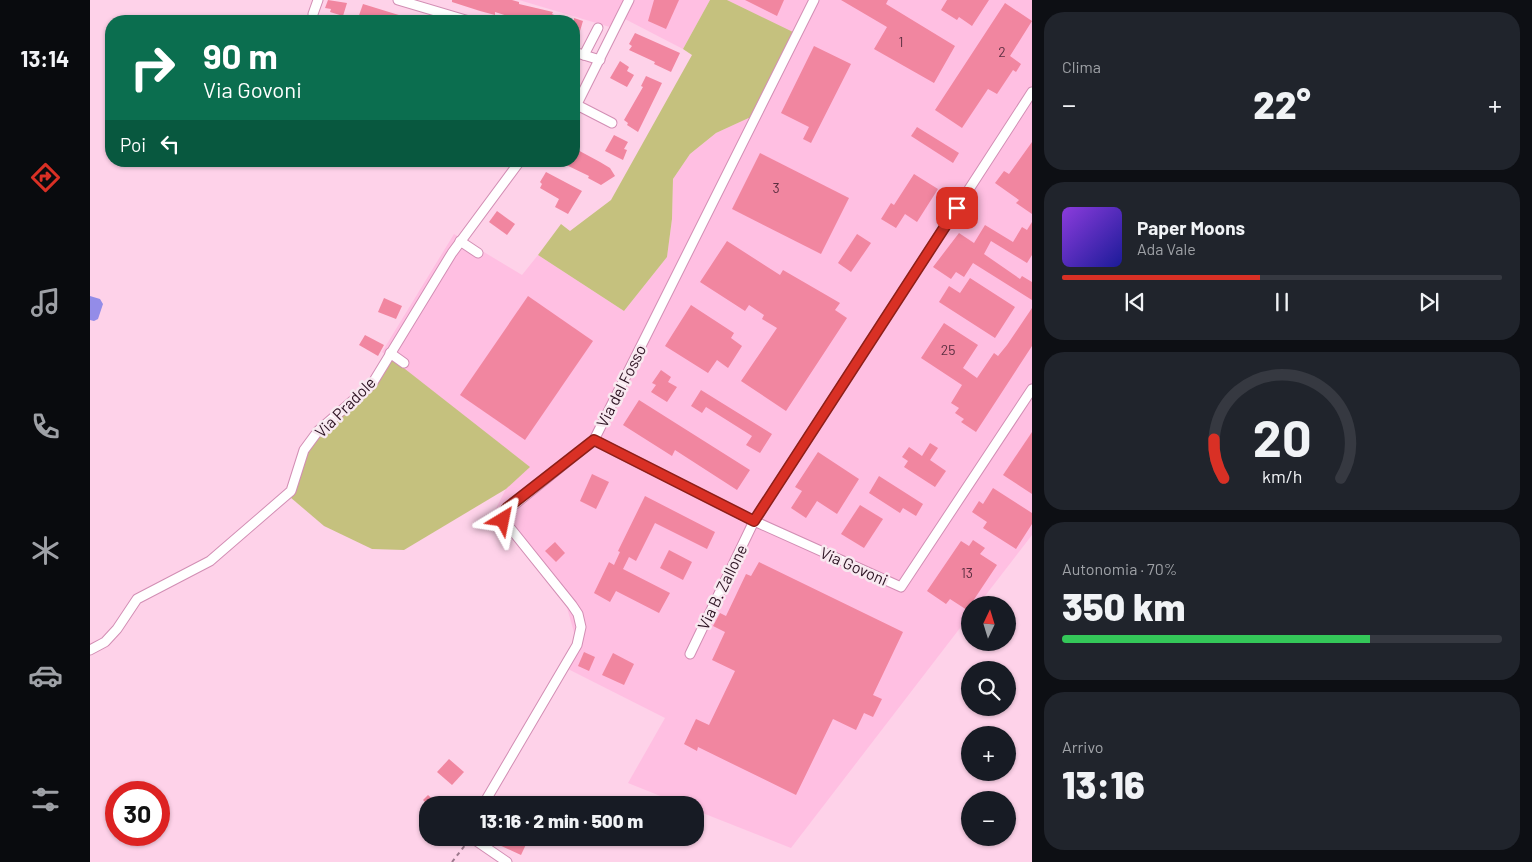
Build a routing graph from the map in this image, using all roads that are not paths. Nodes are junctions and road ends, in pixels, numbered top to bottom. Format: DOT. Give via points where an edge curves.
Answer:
graph roads {
  1 [pos="318,0"];
  2 [pos="402,0"];
  3 [pos="629,0"];
  4 [pos="814,0"];
  5 [pos="313,14"];
  6 [pos="450,15"];
  7 [pos="598,28"];
  8 [pos="580,54"];
  9 [pos="584,55"];
  10 [pos="600,60"];
  11 [pos="1032,92"];
  12 [pos="580,98"];
  13 [pos="580,110"];
  14 [pos="612,123"];
  15 [pos="516,167"];
  16 [pos="460,241"];
  17 [pos="478,253"];
  18 [pos="390,353"];
  19 [pos="404,363"];
  20 [pos="1032,388"];
  21 [pos="594,440"];
  22 [pos="754,521"];
  23 [pos="90,650"];
  24 [pos="690,654"];
  25 [pos="488,796"];
  26 [pos="480,846"];
  27 [pos="507,862"];
  1 -- 5 [label="street"];
  2 -- 6 [label="street"];
  3 -- 10 [label="street"];
  4 -- 21 [label="street, Via del Fosso"];
  7 -- 9 [label="street"];
  8 -- 9 [label="street"];
  9 -- 10 [label="street"];
  10 -- 12 [label="street"];
  11 -- 22 [label="street, Via B. Zallone"];
  13 -- 14 [label="street"];
  15 -- 16 [label="street, Via Pradole"];
  16 -- 17 [label="street"];
  16 -- 18 [label="street, Via Pradole"];
  18 -- 19 [label="street"];
  18 -- 23 [label="street, Via Pradole" via="372,384 318,431 304,450 291,491 210,561 137,599 117,629"];
  20 -- 22 [label="street, Via Govoni" via="901,587"];
  21 -- 22 [label="street, Via Govoni"];
  21 -- 25 [label="street, Via del Fosso" via="502,514 503,520 572,605 581,628 577,645 563,672"];
  22 -- 24 [label="street, Via B. Zallone"];
  26 -- 27 [label="street"];
}
